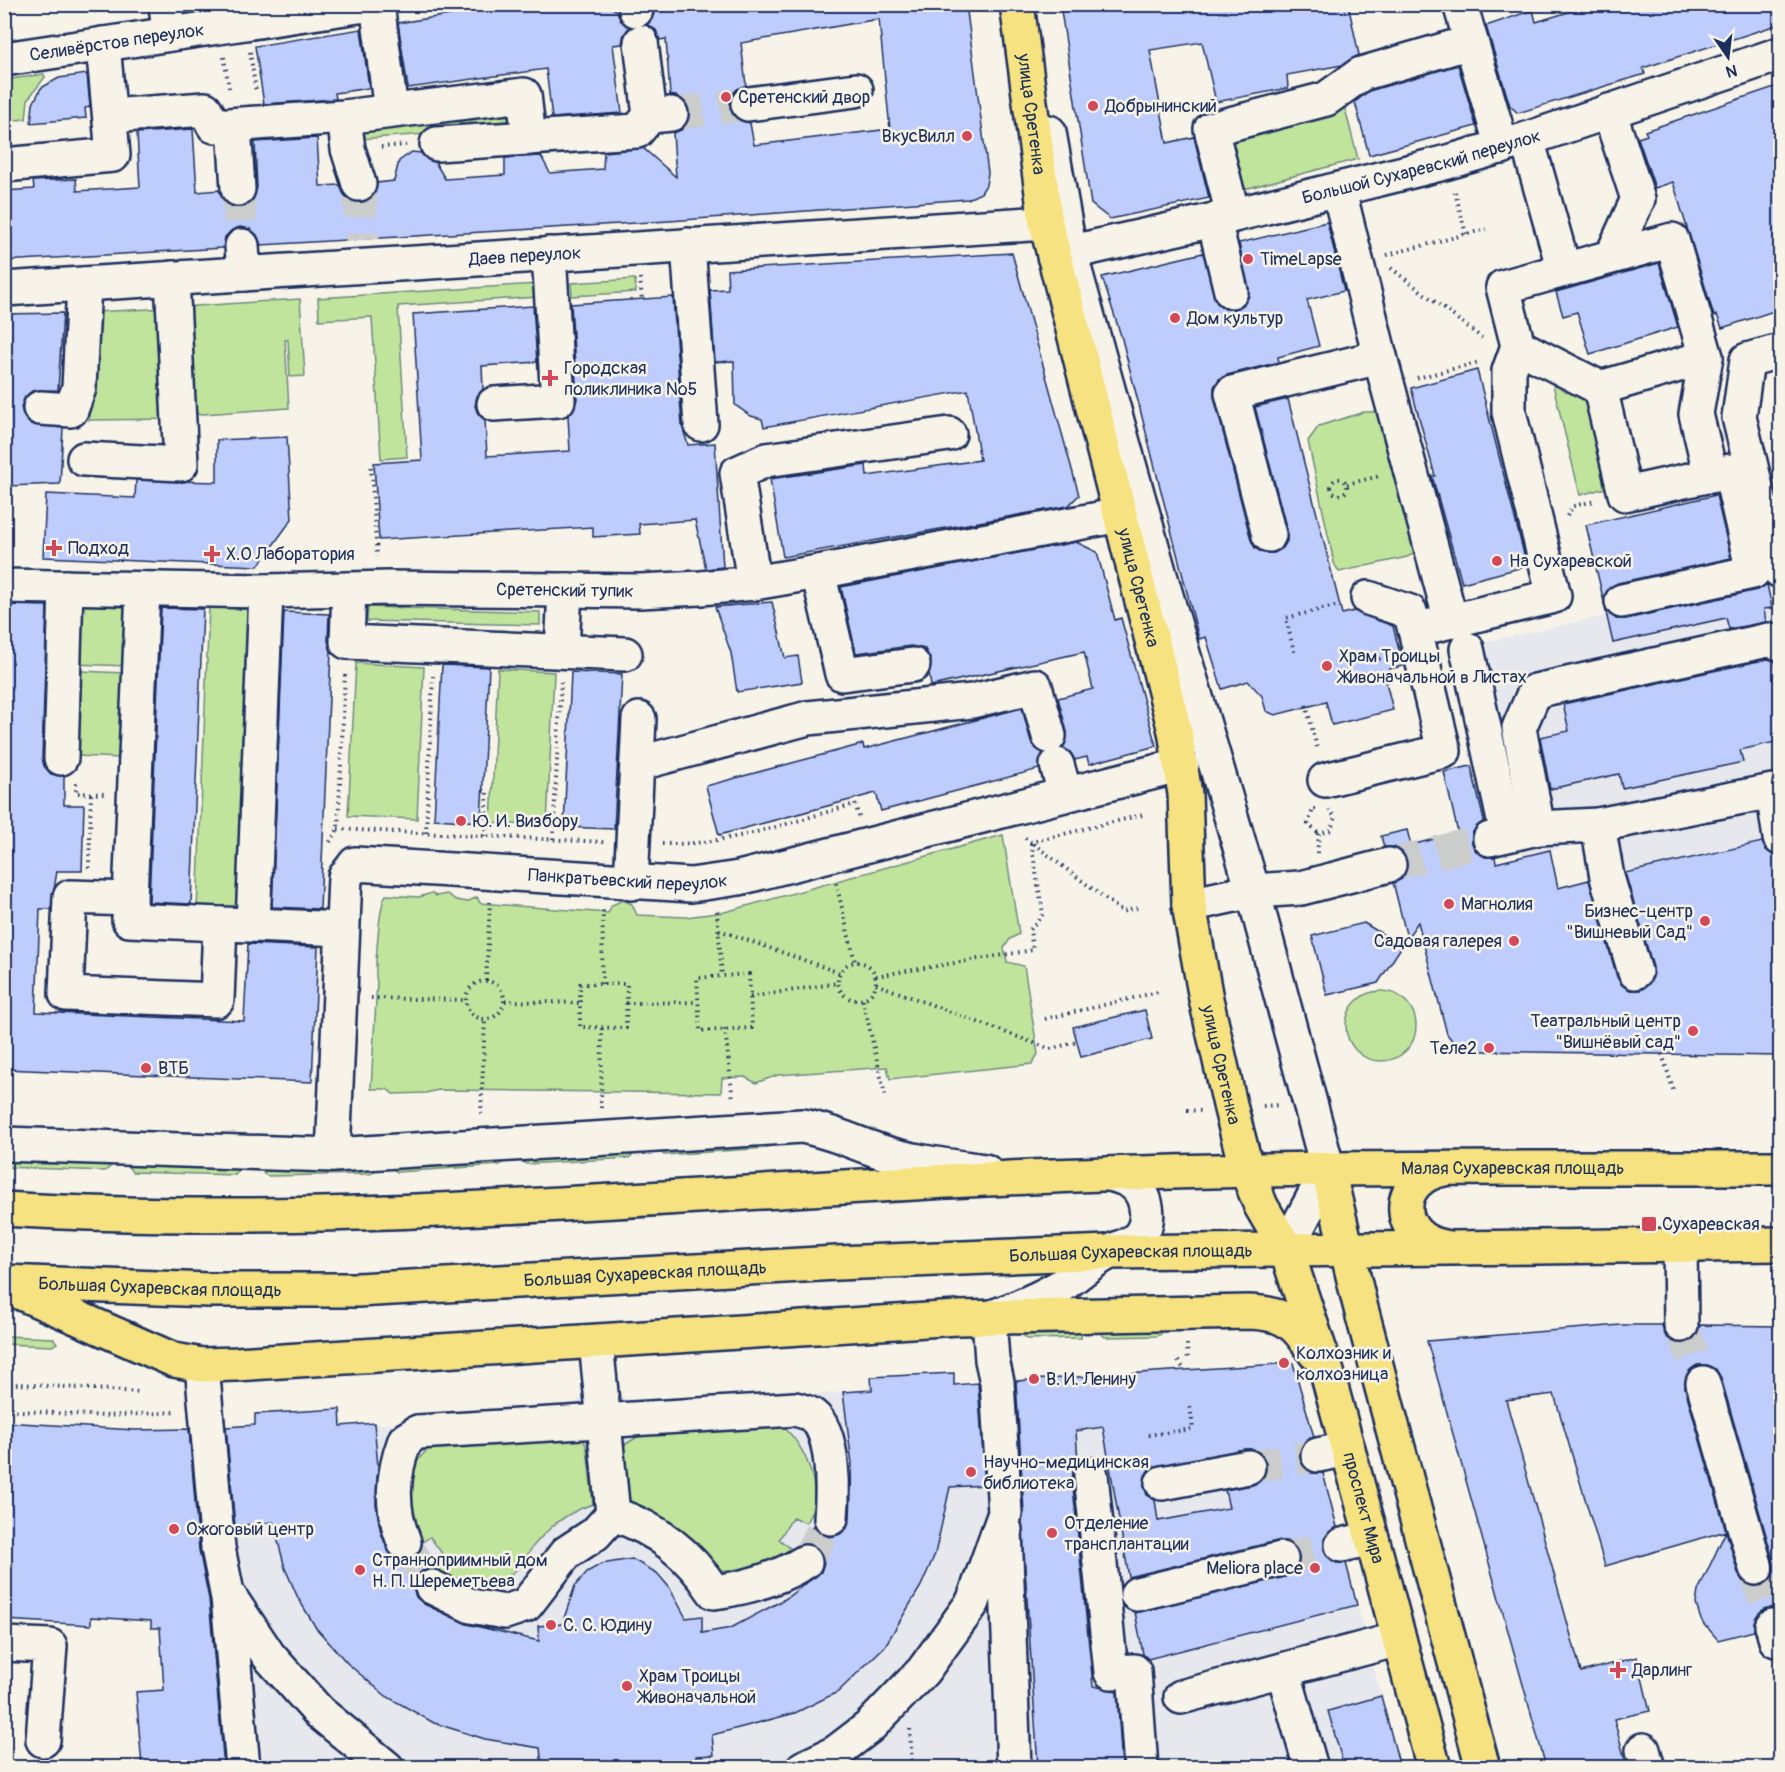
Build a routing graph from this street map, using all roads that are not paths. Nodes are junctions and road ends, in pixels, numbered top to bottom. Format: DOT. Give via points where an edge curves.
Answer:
graph roads {
  1 [pos="372,4"];
  2 [pos="377,4"];
  3 [pos="1017,4"];
  4 [pos="1031,4"];
  5 [pos="1460,4"];
  6 [pos="167,20"];
  7 [pos="641,42"];
  8 [pos="1471,42"];
  9 [pos="104,44"];
  10 [pos="1780,54"];
  11 [pos="4,59"];
  12 [pos="856,90"];
  13 [pos="748,104"];
  14 [pos="392,111"];
  15 [pos="1609,111"];
  16 [pos="110,116"];
  17 [pos="344,117"];
  18 [pos="247,124"];
  19 [pos="529,138"];
  20 [pos="1515,143"];
  21 [pos="437,144"];
  22 [pos="4,165"];
  23 [pos="359,184"];
  24 [pos="238,189"];
  25 [pos="1339,190"];
  26 [pos="1223,218"];
  27 [pos="1046,223"];
  28 [pos="688,245"];
  29 [pos="549,254"];
  30 [pos="1062,254"];
  31 [pos="1612,256"];
  32 [pos="1564,270"];
  33 [pos="172,278"];
  34 [pos="84,284"];
  35 [pos="4,289"];
  36 [pos="1231,291"];
  37 [pos="1517,349"];
  38 [pos="1780,351"];
  39 [pos="1706,357"];
  40 [pos="1384,371"];
  41 [pos="1600,388"];
  42 [pos="494,404"];
  43 [pos="40,408"];
  44 [pos="701,424"];
  45 [pos="949,434"];
  46 [pos="84,459"];
  47 [pos="1711,476"];
  48 [pos="1120,515"];
  49 [pos="1269,535"];
  50 [pos="1780,571"];
  51 [pos="818,572"];
  52 [pos="754,583"];
  53 [pos="4,586"];
  54 [pos="66,587"];
  55 [pos="143,589"];
  56 [pos="364,589"];
  57 [pos="565,590"];
  58 [pos="266,591"];
  59 [pos="1368,598"];
  60 [pos="1622,601"];
  61 [pos="1415,630"];
  62 [pos="1459,635"];
  63 [pos="1780,643"];
  64 [pos="562,651"];
  65 [pos="625,654"];
  66 [pos="913,665"];
  67 [pos="639,719"];
  68 [pos="62,758"];
  69 [pos="637,764"];
  70 [pos="1057,765"];
  71 [pos="1182,765"];
  72 [pos="1325,780"];
  73 [pos="1777,784"];
  74 [pos="1598,825"];
  75 [pos="1512,834"];
  76 [pos="1780,838"];
  77 [pos="1389,865"];
  78 [pos="632,883"];
  79 [pos="1253,891"];
  80 [pos="130,899"];
  81 [pos="1189,905"];
  82 [pos="220,924"];
  83 [pos="253,925"];
  84 [pos="342,929"];
  85 [pos="1635,972"];
  86 [pos="4,1144"];
  87 [pos="333,1155"];
  88 [pos="1780,1168"];
  89 [pos="1444,1169"];
  90 [pos="1328,1170"];
  91 [pos="1247,1172"];
  92 [pos="1108,1174"];
  93 [pos="1028,1177"];
  94 [pos="4,1209"];
  95 [pos="1680,1244"];
  96 [pos="1780,1244"];
  97 [pos="1346,1247"];
  98 [pos="1445,1247"];
  99 [pos="1286,1249"];
  100 [pos="1109,1252"];
  101 [pos="4,1284"];
  102 [pos="989,1318"];
  103 [pos="1681,1325"];
  104 [pos="596,1342"];
  105 [pos="202,1365"];
  106 [pos="1327,1372"];
  107 [pos="1703,1383"];
  108 [pos="603,1423"];
  109 [pos="1248,1467"];
  110 [pos="1091,1475"];
  111 [pos="1162,1483"];
  112 [pos="1005,1513"];
  113 [pos="613,1514"];
  114 [pos="831,1518"];
  115 [pos="404,1542"];
  116 [pos="1281,1559"];
  117 [pos="805,1562"];
  118 [pos="1756,1568"];
  119 [pos="432,1587"];
  120 [pos="227,1593"];
  121 [pos="1137,1594"];
  122 [pos="1399,1639"];
  123 [pos="4,1644"];
  124 [pos="1283,1670"];
  125 [pos="1180,1697"];
  126 [pos="43,1740"];
  127 [pos="243,1767"];
  128 [pos="387,1767"];
  129 [pos="803,1767"];
  130 [pos="1014,1767"];
  131 [pos="1141,1767"];
  132 [pos="1311,1767"];
  133 [pos="1434,1767"];
  134 [pos="1483,1767"];
  1 -- 6 [label="street, Селивёрстов переулок"];
  2 -- 14 [label="street"];
  3 -- 27 [label="main road, улица Сретенка"];
  4 -- 30 [label="street"];
  5 -- 8 [label="street"];
  6 -- 9 [label="street, Селивёрстов переулок"];
  7 -- 19 [label="street" via="661,115 637,131"];
  8 -- 20 [label="street"];
  8 -- 26 [label="street" via="1361,74 1326,99 1211,129"];
  9 -- 11 [label="street, Селивёрстов переулок"];
  9 -- 16 [label="street"];
  10 -- 15 [label="street, Большой Сухаревский переулок"];
  12 -- 13 [label="street"];
  14 -- 17 [label="street"];
  14 -- 19 [label="street" via="524,95"];
  15 -- 20 [label="street, Большой Сухаревский переулок"];
  15 -- 31 [label="street" via="1638,199"];
  16 -- 18 [label="street" via="205,109 214,126"];
  16 -- 22 [label="street" via="113,154"];
  17 -- 18 [label="street"];
  17 -- 23 [label="street" via="348,149"];
  18 -- 24 [label="street"];
  19 -- 21 [label="street"];
  20 -- 25 [label="street, Большой Сухаревский переулок"];
  20 -- 32 [label="street"];
  25 -- 26 [label="street, Большой Сухаревский переулок"];
  25 -- 40 [label="street"];
  26 -- 30 [label="street, Большой Сухаревский переулок"];
  26 -- 36 [label="street"];
  27 -- 28 [label="street, Даев переулок"];
  27 -- 30 [label="main road, улица Сретенка"];
  28 -- 29 [label="street, Даев переулок"];
  28 -- 44 [label="street"];
  29 -- 33 [label="street, Даев переулок" via="363,253 243,260"];
  29 -- 42 [label="street" via="558,400"];
  30 -- 48 [label="main road, улица Сретенка"];
  30 -- 79 [label="street"];
  31 -- 32 [label="street"];
  31 -- 39 [label="street" via="1672,240"];
  32 -- 37 [label="street" via="1503,287"];
  33 -- 34 [label="street, Даев переулок"];
  33 -- 46 [label="street" via="181,464"];
  34 -- 35 [label="street, Даев переулок"];
  34 -- 43 [label="street" via="79,388 71,410"];
  37 -- 41 [label="street"];
  37 -- 62 [label="street" via="1509,371 1509,412 1554,596"];
  38 -- 50 [label="street" via="1747,360 1739,417 1775,565"];
  39 -- 41 [label="street"];
  39 -- 47 [label="street" via="1696,414"];
  40 -- 49 [label="street" via="1232,393"];
  40 -- 62 [label="street"];
  41 -- 47 [label="street" via="1625,494"];
  45 -- 52 [label="street" via="766,460 737,473"];
  47 -- 60 [label="street" via="1730,471 1753,572"];
  48 -- 51 [label="street, Сретенский тупик"];
  48 -- 71 [label="main road, улица Сретенка"];
  51 -- 52 [label="street, Сретенский тупик"];
  51 -- 66 [label="street" via="842,674"];
  52 -- 57 [label="street, Сретенский тупик" via="640,591"];
  53 -- 54 [label="street, Сретенский тупик"];
  54 -- 55 [label="street, Сретенский тупик"];
  54 -- 68 [label="street"];
  55 -- 58 [label="street, Сретенский тупик"];
  55 -- 80 [label="street"];
  56 -- 57 [label="street, Сретенский тупик"];
  56 -- 58 [label="street, Сретенский тупик"];
  56 -- 64 [label="street" via="347,642"];
  57 -- 64 [label="street"];
  58 -- 83 [label="street"];
  59 -- 61 [label="street" via="1410,612"];
  61 -- 62 [label="street"];
  61 -- 72 [label="street" via="1444,751"];
  62 -- 75 [label="street"];
  63 -- 75 [label="street" via="1768,640 1535,691 1519,728"];
  64 -- 65 [label="street"];
  67 -- 69 [label="street"];
  69 -- 70 [label="street" via="808,718 972,701 1035,686"];
  69 -- 78 [label="street"];
  70 -- 71 [label="street, Панкратьевский переулок"];
  70 -- 78 [label="street, Панкратьевский переулок" via="740,878 691,885"];
  71 -- 81 [label="main road, улица Сретенка"];
  73 -- 74 [label="street"];
  73 -- 76 [label="street"];
  74 -- 75 [label="street"];
  74 -- 85 [label="street" via="1607,877"];
  77 -- 79 [label="street" via="1301,888"];
  78 -- 84 [label="street, Панкратьевский переулок" via="361,863 349,869 345,877"];
  79 -- 81 [label="street"];
  79 -- 90 [label="street"];
  80 -- 82 [label="street" via="129,920"];
  80 -- 82 [label="street" via="70,897 66,994 217,1000"];
  81 -- 91 [label="main road, улица Сретенка" via="1206,999"];
  82 -- 83 [label="street"];
  83 -- 84 [label="street"];
  84 -- 87 [label="street, Панкратьевский переулок"];
  86 -- 87 [label="street"];
  87 -- 93 [label="street" via="802,1126 829,1131 924,1163"];
  88 -- 89 [label="main road, Малая Сухаревская площадь"];
  89 -- 90 [label="main road, Малая Сухаревская площадь"];
  89 -- 98 [label="main road" via="1419,1178 1406,1202 1406,1215 1420,1238"];
  90 -- 91 [label="main road, Малая Сухаревская площадь"];
  90 -- 97 [label="main road"];
  90 -- 99 [label="street"];
  91 -- 92 [label="main road"];
  91 -- 99 [label="main road, улица Сретенка"];
  92 -- 93 [label="main road"];
  92 -- 100 [label="street" via="1133,1183 1147,1206 1143,1232 1123,1249"];
  93 -- 94 [label="main road" via="340,1215 206,1216"];
  95 -- 96 [label="main road"];
  95 -- 98 [label="main road"];
  95 -- 103 [label="street"];
  97 -- 98 [label="main road"];
  97 -- 99 [label="main road"];
  97 -- 134 [label="main road"];
  99 -- 100 [label="main road, Большая Сухаревская площадь"];
  99 -- 106 [label="main road, проспект Мира"];
  100 -- 101 [label="main road, Большая Сухаревская площадь" via="825,1263 357,1290"];
  100 -- 102 [label="street" via="1026,1305"];
  101 -- 105 [label="main road" via="174,1360"];
  102 -- 104 [label="main road"];
  102 -- 106 [label="main road" via="1268,1313 1281,1316 1298,1329"];
  102 -- 112 [label="street"];
  104 -- 105 [label="main road"];
  104 -- 108 [label="street"];
  105 -- 120 [label="street" via="218,1548"];
  106 -- 122 [label="main road, проспект Мира" via="1333,1452 1357,1541"];
  107 -- 118 [label="street"];
  108 -- 113 [label="street"];
  108 -- 114 [label="street" via="795,1409 814,1416 823,1431 831,1461"];
  108 -- 115 [label="street" via="418,1432 405,1440 395,1466 395,1521"];
  109 -- 111 [label="street"];
  110 -- 131 [label="street" via="1111,1672 1134,1671"];
  112 -- 129 [label="street" via="973,1602 923,1671 869,1727 835,1753"];
  112 -- 130 [label="street"];
  113 -- 117 [label="street" via="641,1524 677,1548 699,1569 714,1592 737,1590"];
  113 -- 119 [label="street" via="595,1534 566,1553 526,1605 505,1612 471,1606"];
  116 -- 121 [label="street"];
  120 -- 127 [label="street"];
  120 -- 128 [label="street" via="269,1656 318,1712"];
  122 -- 124 [label="street"];
  122 -- 133 [label="main road, проспект Мира"];
  123 -- 126 [label="street" via="50,1646"];
  124 -- 125 [label="street"];
  124 -- 132 [label="street"];
}
